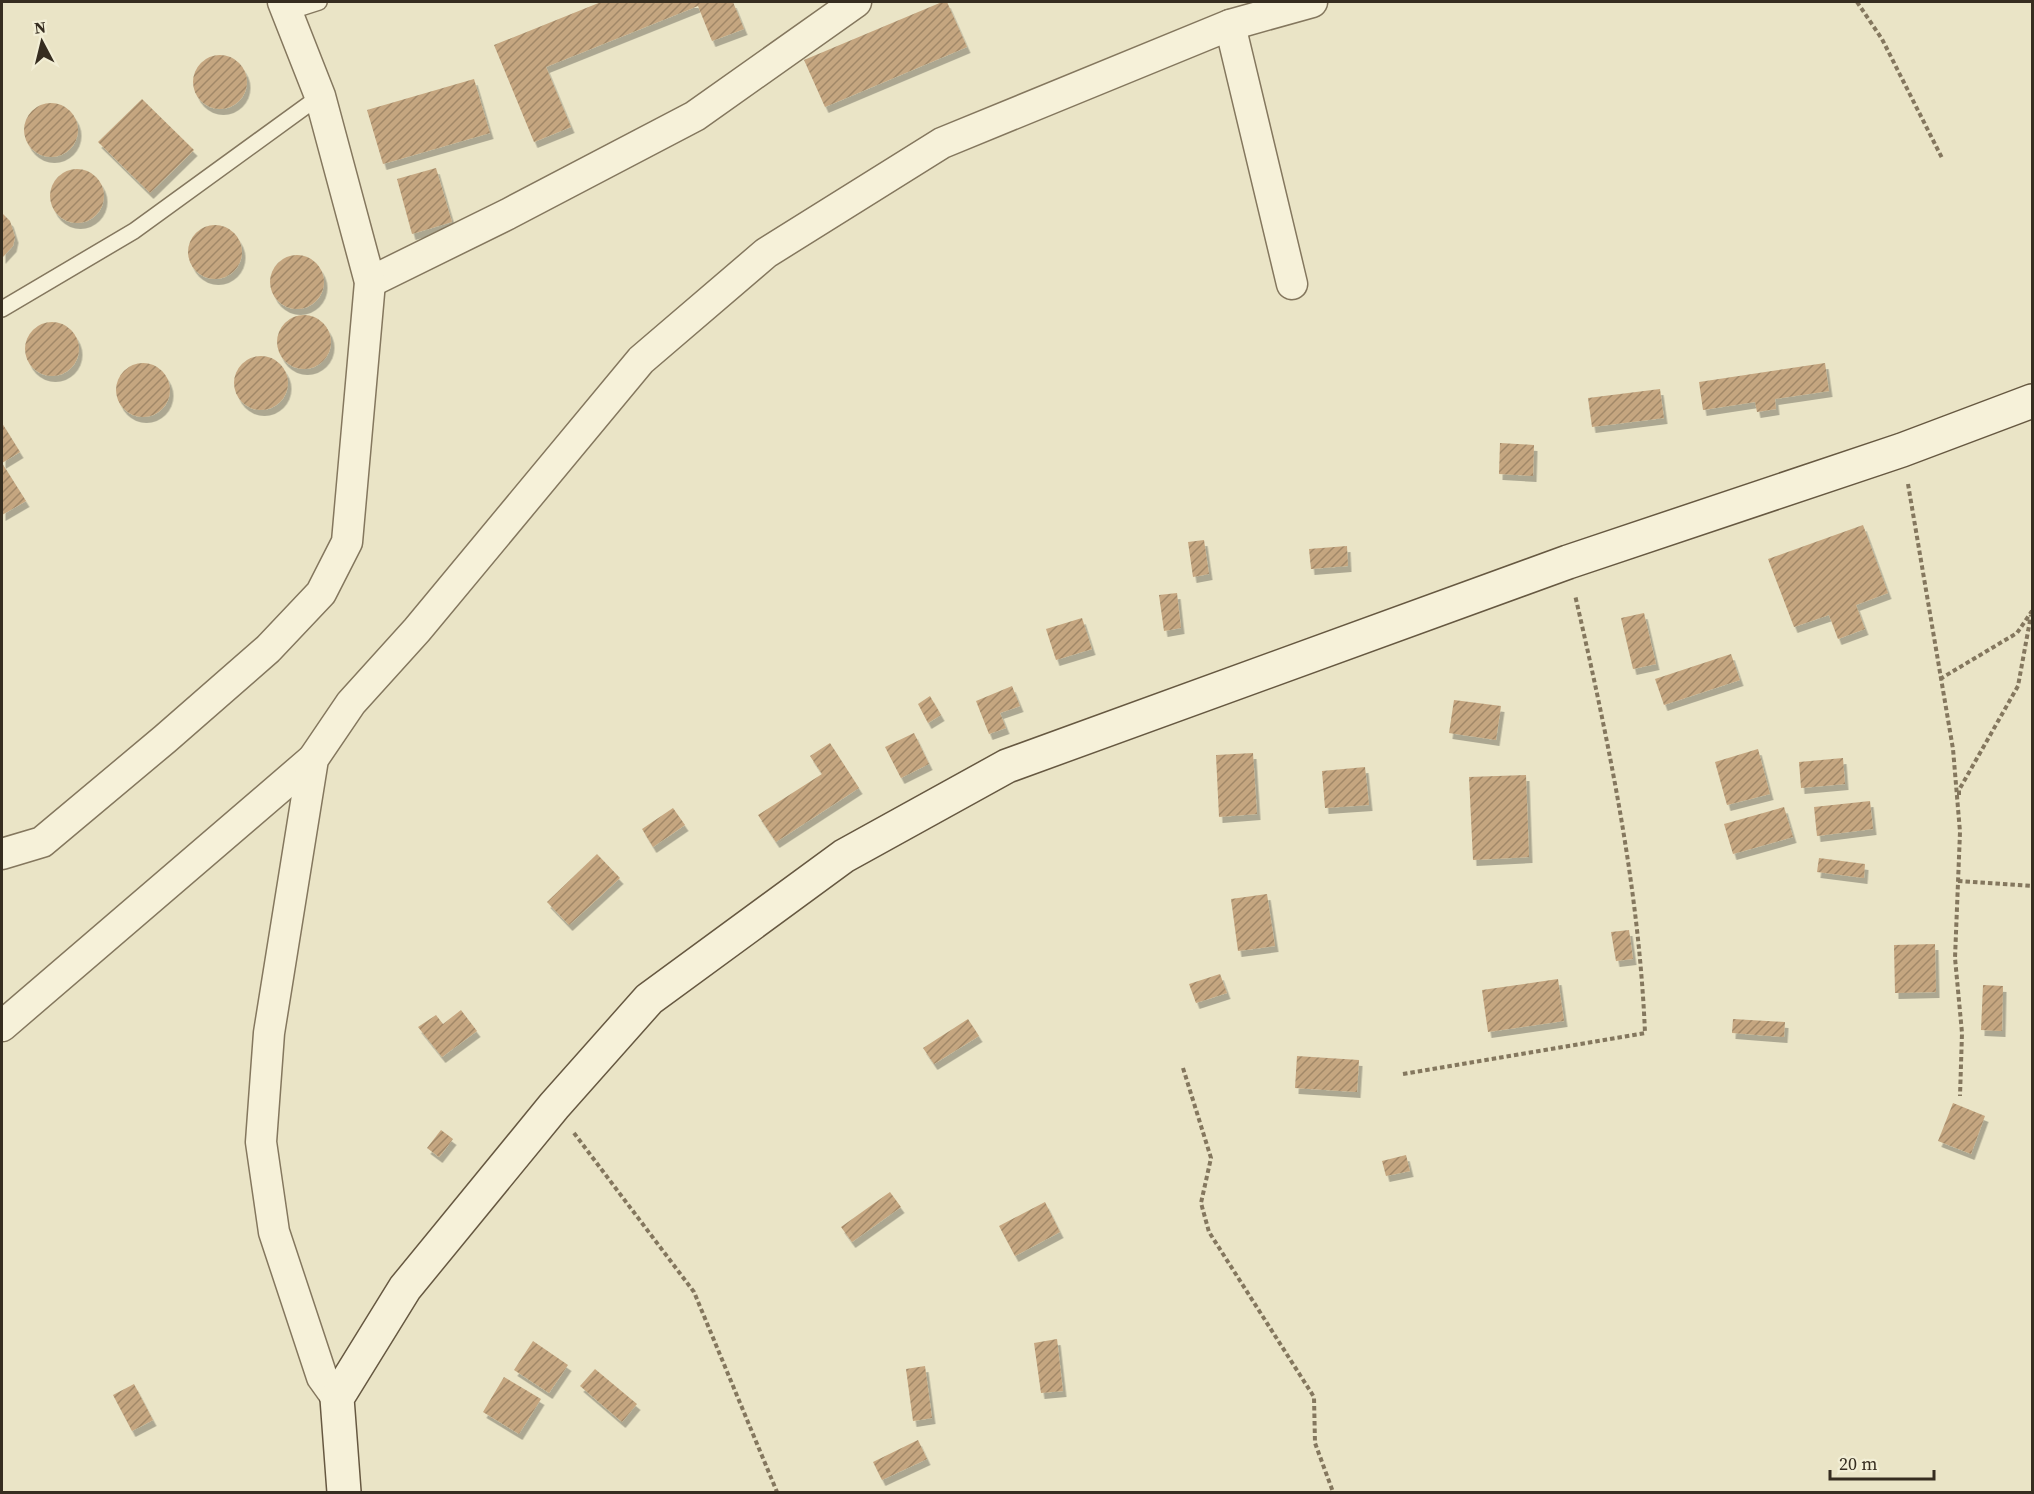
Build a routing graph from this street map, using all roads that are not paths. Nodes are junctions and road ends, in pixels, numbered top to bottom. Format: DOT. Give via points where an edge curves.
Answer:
graph roads {
  1 [pos="319,2"];
  2 [pos="856,2"];
  3 [pos="1312,2"];
  4 [pos="285,7"];
  5 [pos="1230,25"];
  6 [pos="320,96"];
  7 [pos="370,282"];
  8 [pos="1292,284"];
  9 [pos="2,309"];
  10 [pos="2032,401"];
  11 [pos="313,759"];
  12 [pos="2,854"];
  13 [pos="2,1026"];
  14 [pos="337,1398"];
  15 [pos="344,1492"];
  1 -- 4 [label="lane"];
  2 -- 7 [label="street" via="695,116"];
  3 -- 5 [label="street"];
  4 -- 6 [label="street"];
  5 -- 8 [label="street"];
  5 -- 11 [label="street" via="942,143 766,253 641,360 417,630 351,703"];
  6 -- 7 [label="street"];
  6 -- 9 [label="lane" via="134,231"];
  7 -- 12 [label="street" via="347,542 321,593 259,656 42,842"];
  10 -- 14 [label="main road" via="1902,450 1568,562 1007,766 844,856 649,999 554,1106 405,1288"];
  11 -- 13 [label="street"];
  11 -- 14 [label="street" via="269,1034 261,1142 274,1232 322,1377"];
  14 -- 15 [label="main road"];
}
